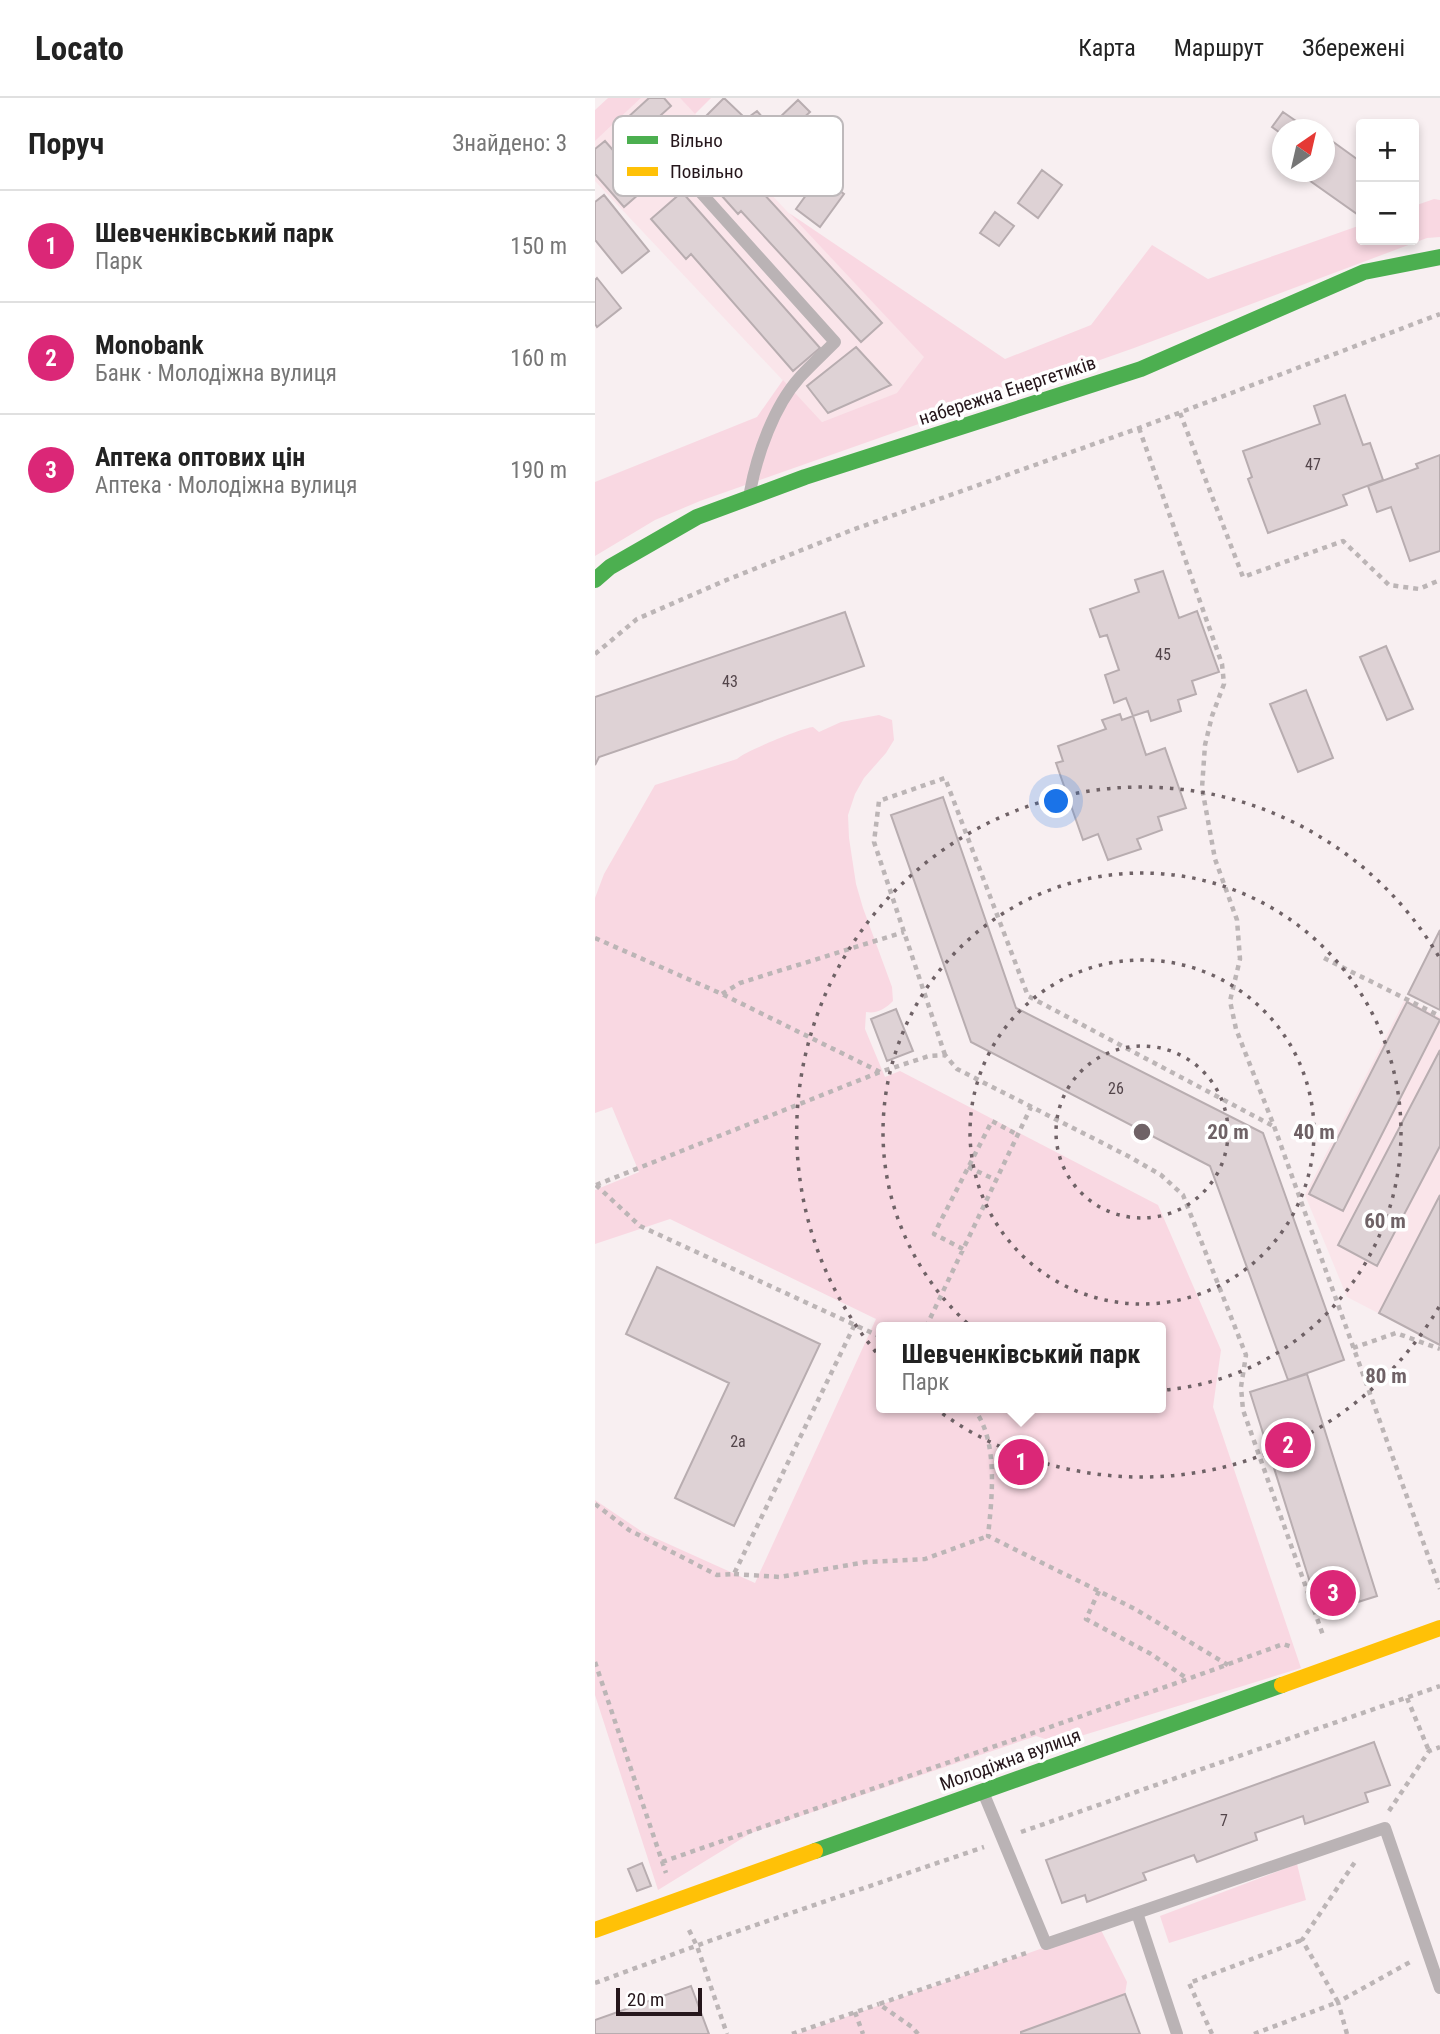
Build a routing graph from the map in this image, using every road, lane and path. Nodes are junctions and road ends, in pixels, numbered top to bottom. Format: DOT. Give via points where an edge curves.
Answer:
graph roads {
  1 [pos="704,196"];
  2 [pos="1440,257"];
  3 [pos="1440,314"];
  4 [pos="1181,413"];
  5 [pos="1139,428"];
  6 [pos="749,498"];
  7 [pos="595,580"];
  8 [pos="1440,580"];
  9 [pos="595,654"];
  10 [pos="904,932"];
  11 [pos="595,938"];
  12 [pos="1324,958"];
  13 [pos="722,994"];
  14 [pos="1440,1016"];
  15 [pos="946,1055"];
  16 [pos="880,1072"];
  17 [pos="1031,1107"];
  18 [pos="1274,1126"];
  19 [pos="1018,1135"];
  20 [pos="968,1167"];
  21 [pos="996,1180"];
  22 [pos="596,1186"];
  23 [pos="963,1249"];
  24 [pos="928,1322"];
  25 [pos="855,1324"];
  26 [pos="876,1334"];
  27 [pos="1353,1348"];
  28 [pos="1440,1349"];
  29 [pos="977,1413"];
  30 [pos="595,1504"];
  31 [pos="988,1536"];
  32 [pos="734,1574"];
  33 [pos="1440,1589"];
  34 [pos="1099,1591"];
  35 [pos="1440,1628"];
  36 [pos="1327,1648"];
  37 [pos="1302,1650"];
  38 [pos="595,1662"];
  39 [pos="1228,1665"];
  40 [pos="1188,1679"];
  41 [pos="1407,1698"];
  42 [pos="1440,1748"];
  43 [pos="1429,1751"];
  44 [pos="983,1791"];
  45 [pos="1375,1832"];
  46 [pos="662,1862"];
  47 [pos="675,1902"];
  48 [pos="1137,1913"];
  49 [pos="595,1930"];
  50 [pos="1303,1940"];
  51 [pos="1046,1944"];
  52 [pos="1428,1952"];
  53 [pos="1440,1988"];
  54 [pos="1338,2002"];
  55 [pos="879,2004"];
  56 [pos="855,2012"];
  57 [pos="727,2034"];
  58 [pos="792,2034"];
  59 [pos="863,2034"];
  60 [pos="918,2034"];
  61 [pos="1177,2034"];
  62 [pos="1212,2034"];
  63 [pos="1254,2034"];
  64 [pos="1347,2034"];
  1 -- 6 [label="lane" via="835,342 798,379 771,424 755,463"];
  2 -- 6 [label="street, набережна Енергетиків" via="1364,272 1141,369"];
  3 -- 4 [label="path"];
  4 -- 5 [label="path"];
  4 -- 8 [label="path" via="1243,577 1343,541 1389,585 1419,589"];
  5 -- 9 [label="path" via="852,530 724,581 637,619"];
  5 -- 18 [label="path" via="1222,664 1224,684 1205,744 1202,788 1215,859 1237,920 1240,959 1230,1000 1234,1020"];
  6 -- 7 [label="street, набережна Енергетиків" via="697,517"];
  10 -- 13 [label="path" via="740,983"];
  10 -- 15 [label="path"];
  10 -- 18 [label="path" via="874,842 879,802 945,778 1028,996"];
  11 -- 13 [label="path"];
  12 -- 14 [label="path"];
  13 -- 16 [label="path"];
  15 -- 16 [label="path"];
  15 -- 17 [label="path" via="957,1069"];
  16 -- 22 [label="path"];
  17 -- 19 [label="path"];
  17 -- 36 [label="path" via="1139,1162 1183,1195 1246,1355 1243,1410"];
  18 -- 27 [label="path"];
  19 -- 20 [label="path" via="992,1121"];
  19 -- 21 [label="path"];
  20 -- 21 [label="path"];
  20 -- 23 [label="path" via="934,1234"];
  21 -- 23 [label="path"];
  22 -- 25 [label="path" via="640,1226"];
  23 -- 24 [label="path"];
  25 -- 26 [label="path"];
  25 -- 32 [label="path"];
  27 -- 28 [label="path" via="1396,1333"];
  27 -- 33 [label="path"];
  29 -- 31 [label="path" via="989,1444 992,1493"];
  30 -- 32 [label="path" via="629,1530 717,1575"];
  31 -- 32 [label="path" via="925,1559 866,1562 780,1577"];
  31 -- 34 [label="path"];
  34 -- 39 [label="path"];
  34 -- 40 [label="path" via="1086,1619"];
  35 -- 44 [label="street, Молодіжна вулиця"];
  37 -- 39 [label="path" via="1283,1644"];
  38 -- 46 [label="path"];
  39 -- 40 [label="path"];
  40 -- 46 [label="path"];
  41 -- 43 [label="path"];
  42 -- 43 [label="path"];
  43 -- 45 [label="path"];
  44 -- 47 [label="street, Молодіжна вулиця"];
  44 -- 51 [label="lane"];
  45 -- 48 [label="lane"];
  45 -- 50 [label="path"];
  45 -- 52 [label="lane" via="1385,1828"];
  46 -- 47 [label="path"];
  47 -- 49 [label="street, Молодіжна вулиця"];
  47 -- 57 [label="path" via="697,1946"];
  48 -- 51 [label="lane"];
  48 -- 61 [label="lane"];
  50 -- 54 [label="path"];
  50 -- 62 [label="path" via="1189,1983"];
  51 -- 55 [label="path"];
  52 -- 53 [label="lane"];
  52 -- 54 [label="path"];
  54 -- 63 [label="path"];
  54 -- 64 [label="path"];
  55 -- 56 [label="path"];
  55 -- 60 [label="path"];
  56 -- 58 [label="path"];
  56 -- 59 [label="path"];
}
